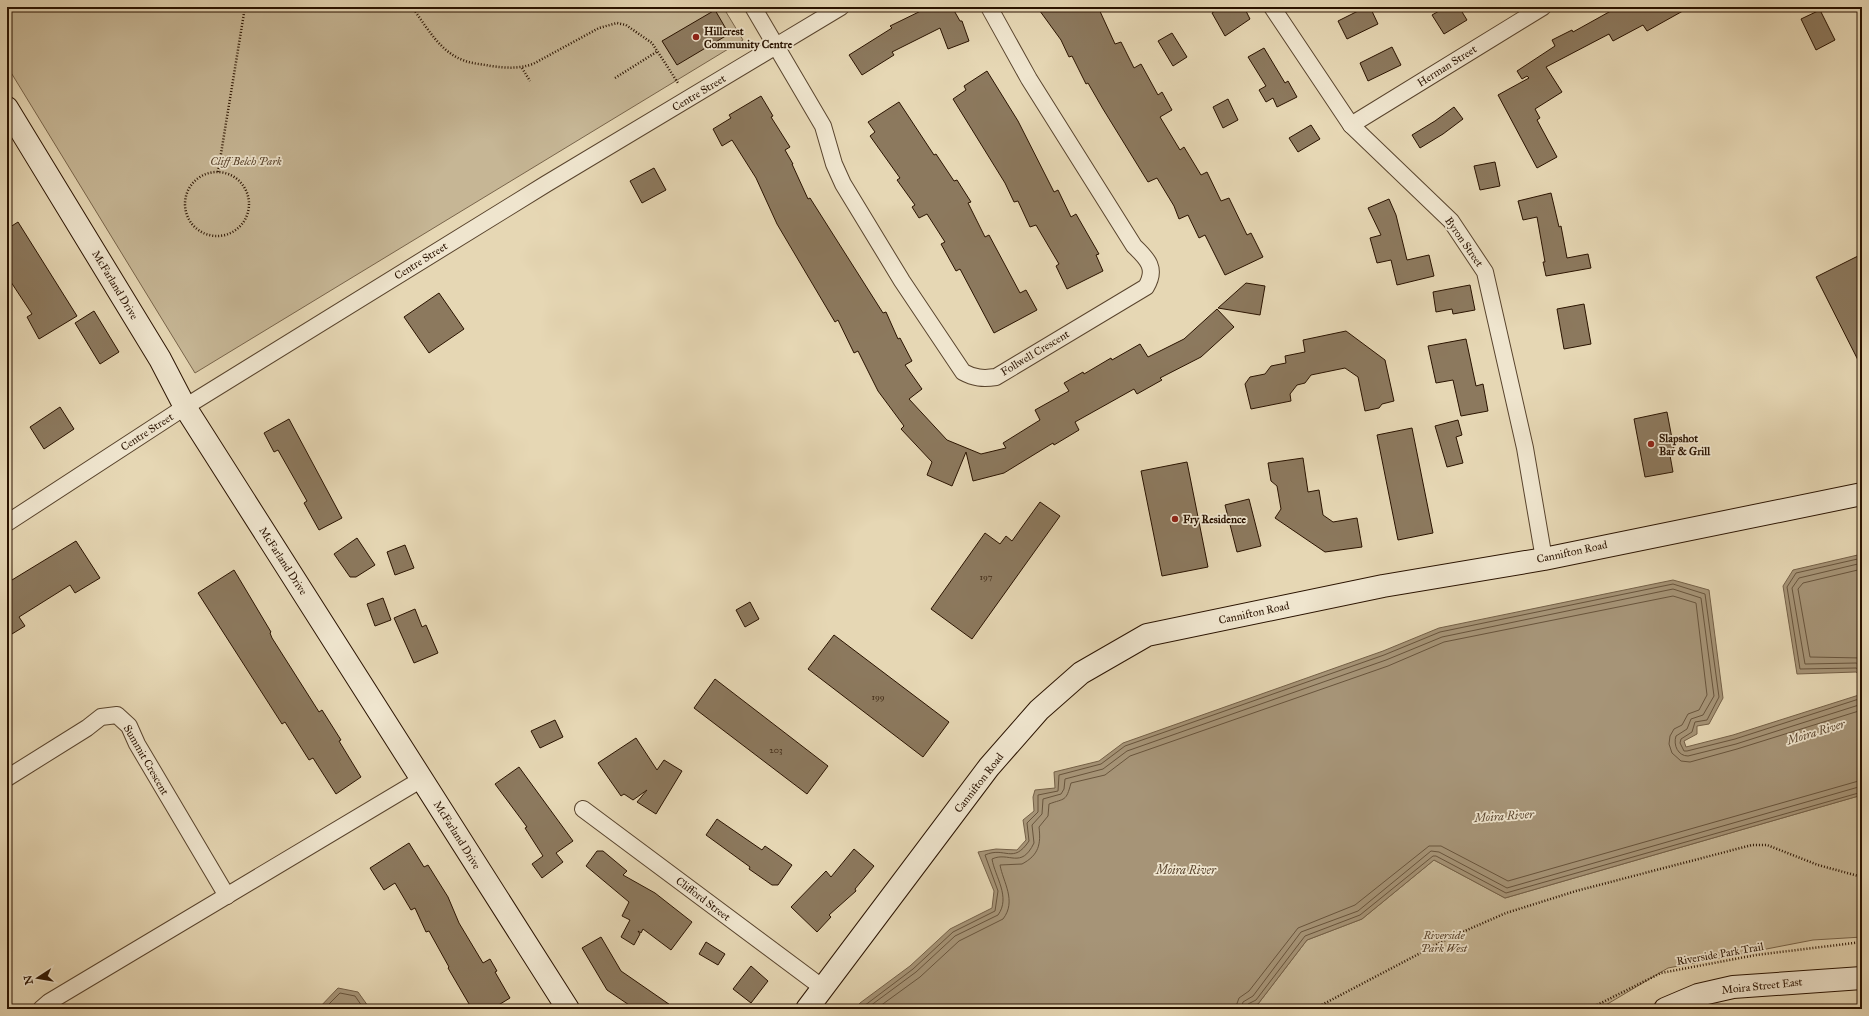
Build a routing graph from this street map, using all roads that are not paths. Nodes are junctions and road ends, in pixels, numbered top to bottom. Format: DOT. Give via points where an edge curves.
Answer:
graph roads {
  1 [pos="753,7"];
  2 [pos="841,7"];
  3 [pos="989,7"];
  4 [pos="1272,7"];
  5 [pos="1543,7"];
  6 [pos="777,47"];
  7 [pos="7,108"];
  8 [pos="1351,125"];
  9 [pos="185,407"];
  10 [pos="1862,494"];
  11 [pos="7,523"];
  12 [pos="1544,559"];
  13 [pos="7,778"];
  14 [pos="422,779"];
  15 [pos="583,809"];
  16 [pos="227,896"];
  17 [pos="1862,978"];
  18 [pos="823,988"];
  19 [pos="41,1009"];
  20 [pos="568,1009"];
  21 [pos="807,1009"];
  22 [pos="1665,1009"];
  1 -- 6 [label="street, Follwell Crescent"];
  2 -- 6 [label="street, Centre Street"];
  3 -- 6 [label="street, Follwell Crescent" via="1029,80 1134,246 1147,258 1151,271 1151,278 1146,287 996,377 984,379 963,372 902,281 843,184 823,126"];
  4 -- 8 [label="street, Byron Street"];
  5 -- 8 [label="street, Herman Street"];
  6 -- 9 [label="street, Centre Street" via="546,184"];
  7 -- 9 [label="street, McFarland Drive" via="160,359"];
  8 -- 12 [label="street, Byron Street" via="1451,220 1485,272 1525,448"];
  9 -- 11 [label="street, Centre Street"];
  9 -- 14 [label="street, McFarland Drive"];
  10 -- 12 [label="street, Cannifton Road"];
  12 -- 18 [label="street, Cannifton Road" via="1384,586 1147,635 1081,673 1039,710 989,767"];
  13 -- 16 [label="street, Summit Crescent" via="88,728 101,717 117,715 129,726 137,744"];
  14 -- 16 [label="street"];
  14 -- 20 [label="street, McFarland Drive"];
  15 -- 18 [label="street, Clifford Street"];
  16 -- 19 [label="street"];
  17 -- 22 [label="street, Moira Street East" via="1733,987 1698,995"];
  18 -- 21 [label="street, Cannifton Road"];
}
